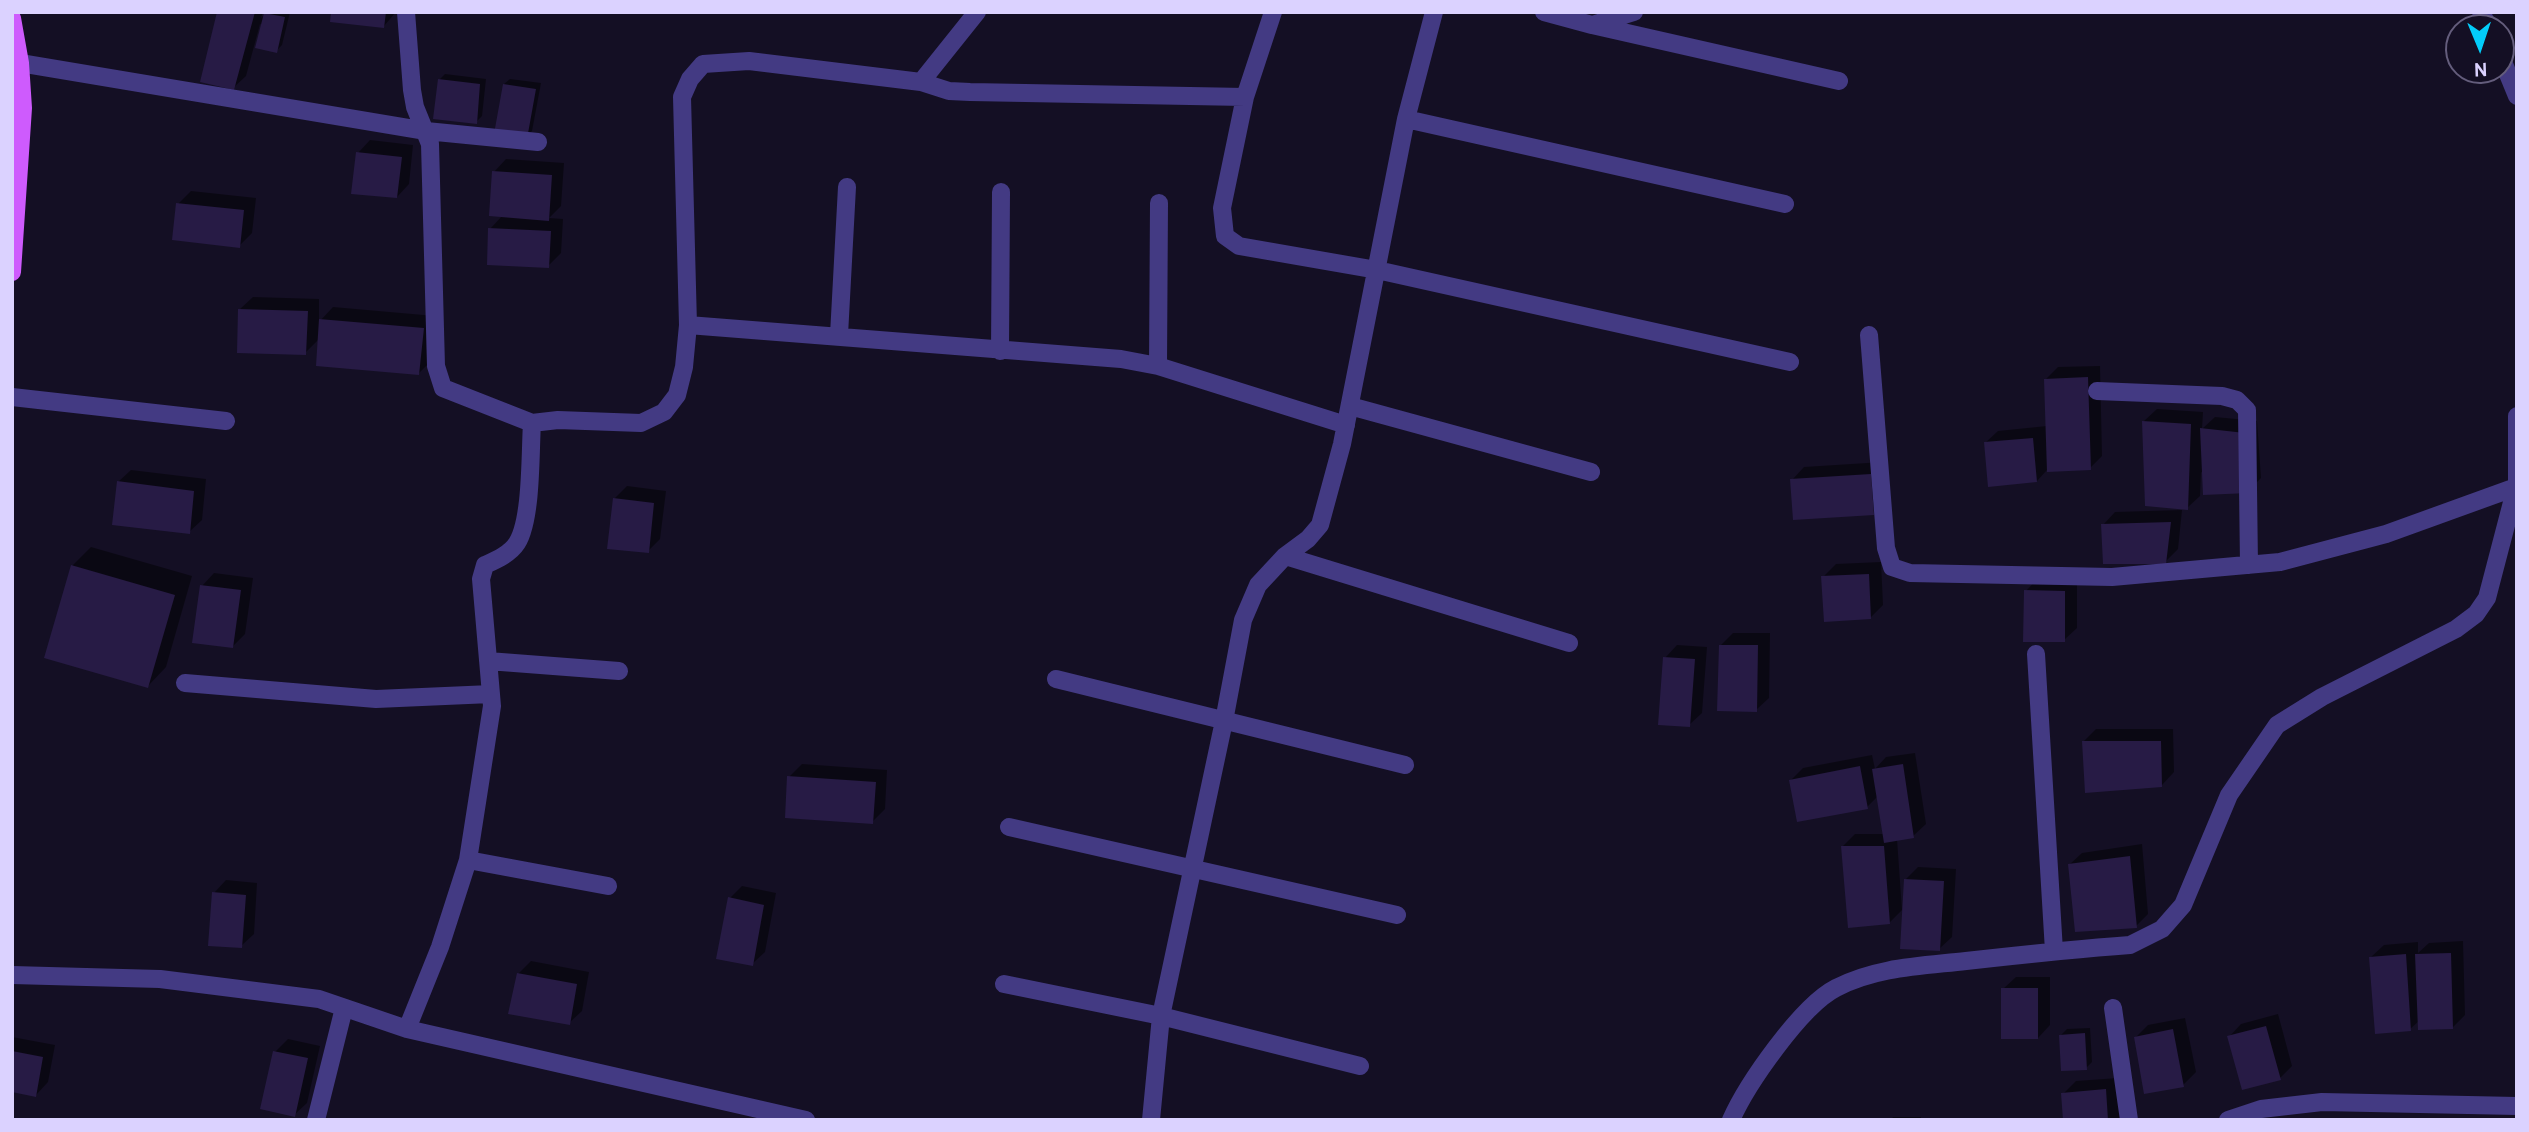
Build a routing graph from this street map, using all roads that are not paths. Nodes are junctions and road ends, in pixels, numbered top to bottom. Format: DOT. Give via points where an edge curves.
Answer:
graph roads {
  1 [pos="406,12"];
  2 [pos="977,12"];
  3 [pos="1273,12"];
  4 [pos="1434,12"];
  5 [pos="1544,12"];
  6 [pos="1634,12"];
  7 [pos="12,19"];
  8 [pos="1592,25"];
  9 [pos="16,64"];
  10 [pos="1839,81"];
  11 [pos="921,82"];
  12 [pos="1245,97"];
  13 [pos="1406,119"];
  14 [pos="426,131"];
  15 [pos="538,142"];
  16 [pos="846,187"];
  17 [pos="1001,192"];
  18 [pos="1159,202"];
  19 [pos="1785,204"];
  20 [pos="1377,270"];
  21 [pos="12,272"];
  22 [pos="688,325"];
  23 [pos="839,335"];
  24 [pos="1869,335"];
  25 [pos="1000,351"];
  26 [pos="1790,362"];
  27 [pos="1158,366"];
  28 [pos="2097,391"];
  29 [pos="12,397"];
  30 [pos="1350,406"];
  31 [pos="2517,416"];
  32 [pos="226,421"];
  33 [pos="532,423"];
  34 [pos="1346,425"];
  35 [pos="1591,472"];
  36 [pos="2517,487"];
  37 [pos="1285,556"];
  38 [pos="2249,565"];
  39 [pos="1569,643"];
  40 [pos="2036,654"];
  41 [pos="488,661"];
  42 [pos="619,671"];
  43 [pos="1056,679"];
  44 [pos="185,683"];
  45 [pos="491,694"];
  46 [pos="1224,721"];
  47 [pos="1405,765"];
  48 [pos="1009,827"];
  49 [pos="468,860"];
  50 [pos="1193,868"];
  51 [pos="608,886"];
  52 [pos="1397,915"];
  53 [pos="2054,951"];
  54 [pos="12,975"];
  55 [pos="1004,984"];
  56 [pos="344,1008"];
  57 [pos="2113,1008"];
  58 [pos="1161,1016"];
  59 [pos="407,1029"];
  60 [pos="1360,1066"];
  61 [pos="2517,1106"];
  62 [pos="2448,1113"];
  63 [pos="316,1120"];
  64 [pos="806,1120"];
  65 [pos="1151,1120"];
  66 [pos="1731,1120"];
  67 [pos="2129,1120"];
  68 [pos="2228,1120"];
  1 -- 14 [label="street" via="412,90"];
  2 -- 11 [label="street"];
  3 -- 12 [label="street"];
  4 -- 13 [label="street"];
  5 -- 8 [label="street"];
  6 -- 8 [label="street"];
  7 -- 9 [label="main road"];
  8 -- 10 [label="street"];
  9 -- 14 [label="street"];
  9 -- 21 [label="main road" via="23,108"];
  11 -- 12 [label="street" via="948,91"];
  11 -- 22 [label="street" via="749,61 703,64 696,70 682,97"];
  12 -- 20 [label="street" via="1222,208 1224,236 1239,246"];
  13 -- 19 [label="street"];
  13 -- 20 [label="street"];
  14 -- 15 [label="street"];
  14 -- 33 [label="street" via="436,366 443,388"];
  16 -- 23 [label="street"];
  17 -- 25 [label="street"];
  18 -- 27 [label="street"];
  20 -- 26 [label="street"];
  20 -- 30 [label="street"];
  22 -- 23 [label="street"];
  22 -- 33 [label="street" via="677,395 664,412 642,423"];
  23 -- 25 [label="street"];
  24 -- 38 [label="street" via="1886,548 1892,567 1910,573 2112,577"];
  25 -- 27 [label="street"];
  27 -- 34 [label="street"];
  28 -- 38 [label="street" via="2222,396 2237,400 2247,410"];
  29 -- 32 [label="street"];
  30 -- 34 [label="street"];
  30 -- 35 [label="street"];
  31 -- 36 [label="street"];
  33 -- 41 [label="street" via="528,493 518,542 485,565 481,579"];
  34 -- 37 [label="street" via="1320,525"];
  36 -- 38 [label="street" via="2386,534 2280,562"];
  36 -- 53 [label="street" via="2487,598 2476,614 2277,725 2230,795 2183,905 2162,929 2130,945"];
  37 -- 39 [label="street"];
  37 -- 46 [label="street" via="1258,585 1242,620"];
  40 -- 53 [label="street"];
  41 -- 42 [label="street"];
  41 -- 45 [label="street"];
  43 -- 46 [label="street"];
  44 -- 45 [label="street" via="376,699"];
  45 -- 49 [label="street"];
  46 -- 47 [label="street"];
  46 -- 50 [label="street"];
  48 -- 50 [label="street"];
  49 -- 51 [label="street"];
  49 -- 59 [label="street"];
  50 -- 52 [label="street"];
  50 -- 58 [label="street"];
  53 -- 66 [label="street" via="1879,971 1835,988 1812,1005 1784,1039"];
  54 -- 56 [label="street" via="160,979 319,999"];
  55 -- 58 [label="street"];
  56 -- 59 [label="street"];
  56 -- 63 [label="street"];
  57 -- 67 [label="street"];
  58 -- 60 [label="street"];
  58 -- 65 [label="street"];
  59 -- 64 [label="street"];
  61 -- 62 [label="street"];
  62 -- 68 [label="street" via="2322,1102 2261,1109"];
}
